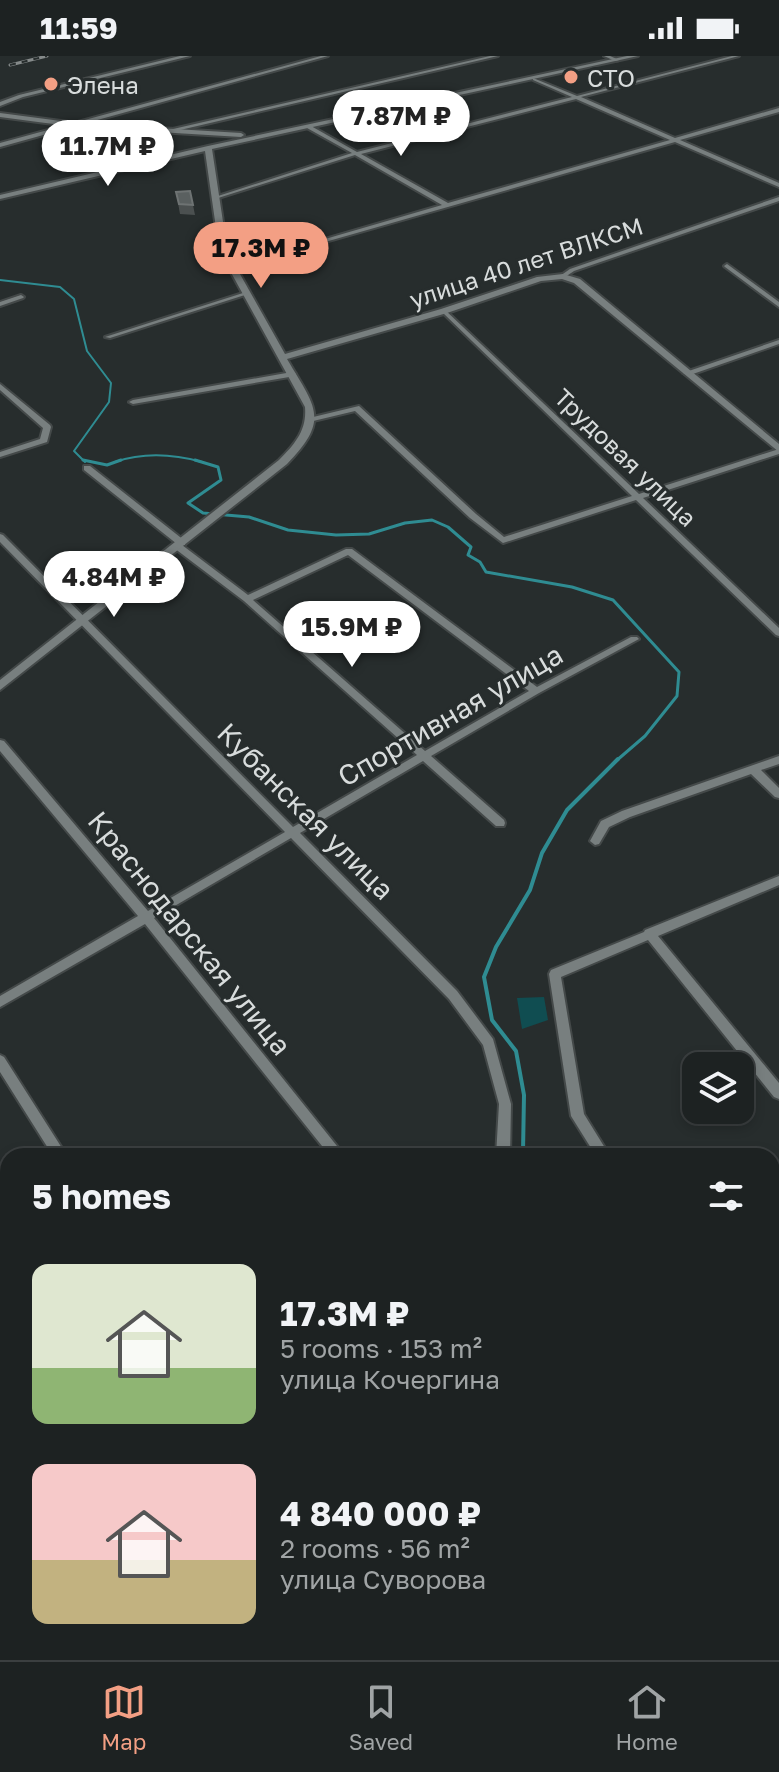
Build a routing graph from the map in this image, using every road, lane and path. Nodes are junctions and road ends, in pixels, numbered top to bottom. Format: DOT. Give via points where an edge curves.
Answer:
graph roads {
  1 [pos="187,56"];
  2 [pos="326,56"];
  3 [pos="496,56"];
  4 [pos="606,56"];
  5 [pos="635,56"];
  6 [pos="737,56"];
  7 [pos="617,60"];
  8 [pos="535,79"];
  9 [pos="578,98"];
  10 [pos="0,104"];
  11 [pos="779,110"];
  12 [pos="0,115"];
  13 [pos="76,125"];
  14 [pos="309,127"];
  15 [pos="163,132"];
  16 [pos="269,135"];
  17 [pos="675,139"];
  18 [pos="0,145"];
  19 [pos="208,148"];
  20 [pos="356,154"];
  21 [pos="779,185"];
  22 [pos="0,197"];
  23 [pos="217,198"];
  24 [pos="779,199"];
  25 [pos="447,205"];
  26 [pos="727,266"];
  27 [pos="232,267"];
  28 [pos="563,276"];
  29 [pos="245,294"];
  30 [pos="21,297"];
  31 [pos="0,304"];
  32 [pos="779,305"];
  33 [pos="444,311"];
  34 [pos="108,337"];
  35 [pos="779,342"];
  36 [pos="283,357"];
  37 [pos="687,373"];
  38 [pos="292,374"];
  39 [pos="0,386"];
  40 [pos="133,402"];
  41 [pos="312,420"];
  42 [pos="779,450"];
  43 [pos="0,455"];
  44 [pos="87,468"];
  45 [pos="639,496"];
  46 [pos="0,537"];
  47 [pos="180,544"];
  48 [pos="247,599"];
  49 [pos="83,621"];
  50 [pos="779,633"];
  51 [pos="634,639"];
  52 [pos="0,686"];
  53 [pos="536,691"];
  54 [pos="0,744"];
  55 [pos="426,757"];
  56 [pos="779,760"];
  57 [pos="753,769"];
  58 [pos="779,794"];
  59 [pos="500,823"];
  60 [pos="294,833"];
  61 [pos="595,841"];
  62 [pos="779,880"];
  63 [pos="146,917"];
  64 [pos="649,933"];
  65 [pos="0,1002"];
  66 [pos="0,1061"];
  67 [pos="779,1093"];
  68 [pos="55,1148"];
  69 [pos="332,1148"];
  70 [pos="503,1148"];
  71 [pos="598,1148"];
  1 -- 10 [label="street"];
  2 -- 13 [label="street"];
  3 -- 15 [label="street"];
  4 -- 7 [label="street"];
  5 -- 7 [label="street"];
  6 -- 9 [label="street"];
  7 -- 8 [label="street"];
  8 -- 9 [label="street"];
  8 -- 14 [label="street"];
  9 -- 17 [label="street"];
  9 -- 20 [label="street"];
  11 -- 17 [label="street"];
  12 -- 13 [label="street"];
  13 -- 15 [label="street"];
  13 -- 18 [label="street"];
  14 -- 16 [label="street"];
  14 -- 20 [label="street"];
  15 -- 16 [label="street"];
  15 -- 19 [label="street"];
  16 -- 19 [label="street"];
  17 -- 21 [label="street"];
  17 -- 25 [label="street"];
  19 -- 22 [label="street"];
  19 -- 23 [label="street"];
  20 -- 23 [label="street"];
  20 -- 25 [label="street"];
  23 -- 27 [label="street"];
  24 -- 28 [label="street, улица 40 лет ВЛКСМ"];
  25 -- 27 [label="street"];
  26 -- 32 [label="street"];
  27 -- 29 [label="street"];
  28 -- 33 [label="street, улица 40 лет ВЛКСМ"];
  28 -- 37 [label="street" via="577,281"];
  29 -- 34 [label="street"];
  29 -- 36 [label="street"];
  30 -- 31 [label="street"];
  33 -- 36 [label="street, улица 40 лет ВЛКСМ"];
  33 -- 45 [label="street, Трудовая улица"];
  35 -- 37 [label="street"];
  36 -- 38 [label="street"];
  37 -- 42 [label="street"];
  38 -- 40 [label="street"];
  38 -- 41 [label="street"];
  39 -- 43 [label="street" via="47,427 44,440"];
  41 -- 45 [label="street" via="356,408 503,540"];
  41 -- 47 [label="street" via="301,444"];
  42 -- 45 [label="street"];
  44 -- 47 [label="street"];
  45 -- 50 [label="street, Трудовая улица"];
  46 -- 49 [label="street, Кубанская улица"];
  47 -- 48 [label="street"];
  47 -- 49 [label="street"];
  48 -- 53 [label="street" via="349,551"];
  48 -- 55 [label="street"];
  49 -- 52 [label="street"];
  49 -- 60 [label="street, Кубанская улица"];
  51 -- 53 [label="street, Спортивная улица"];
  53 -- 55 [label="street, Спортивная улица"];
  54 -- 63 [label="street, Краснодарская улица"];
  55 -- 59 [label="street"];
  55 -- 60 [label="street, Спортивная улица"];
  56 -- 57 [label="street"];
  57 -- 58 [label="street"];
  57 -- 61 [label="street" via="626,814 605,824"];
  60 -- 63 [label="street, Спортивная улица"];
  60 -- 70 [label="street, Кубанская улица" via="453,995 489,1043 505,1104"];
  62 -- 64 [label="street"];
  63 -- 65 [label="street, Спортивная улица"];
  63 -- 69 [label="street, Краснодарская улица"];
  64 -- 67 [label="street"];
  64 -- 71 [label="street" via="555,974 578,1116"];
  66 -- 68 [label="street"];
}
